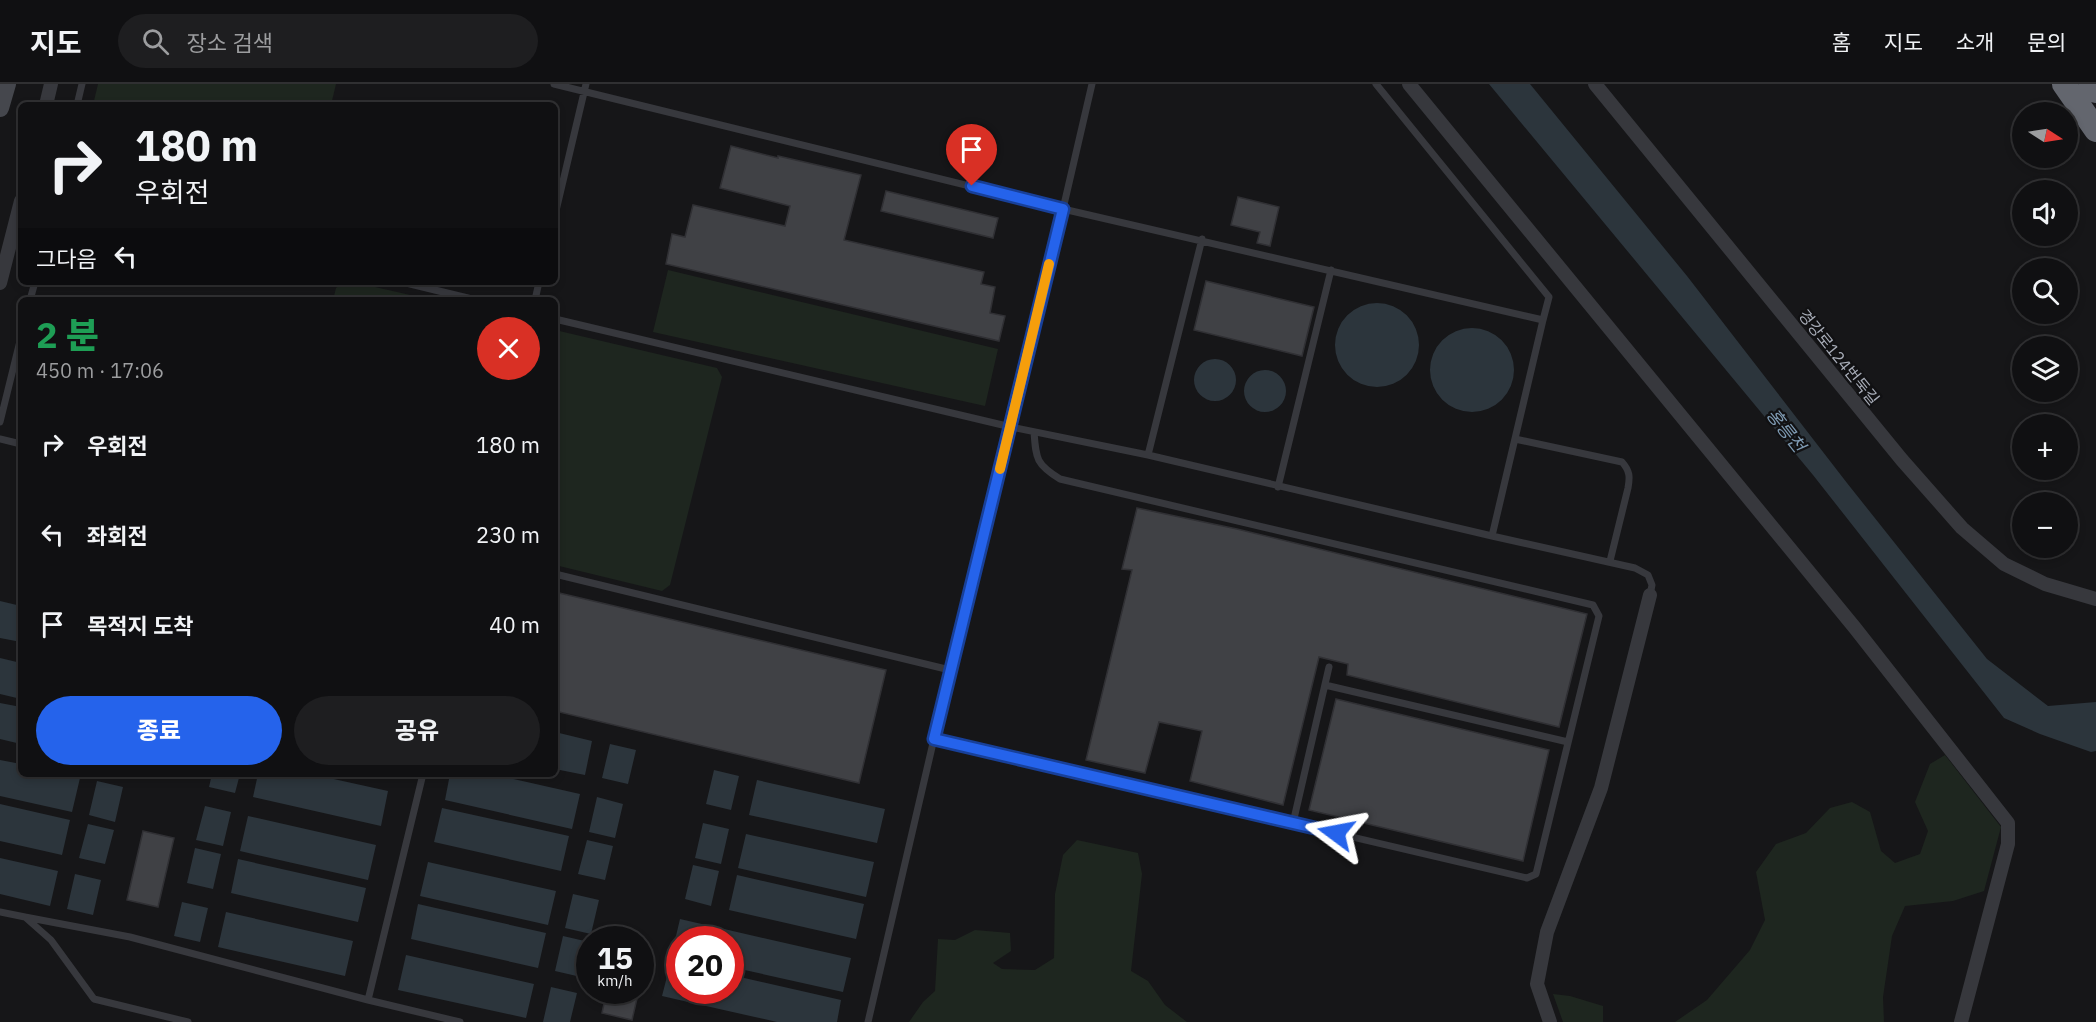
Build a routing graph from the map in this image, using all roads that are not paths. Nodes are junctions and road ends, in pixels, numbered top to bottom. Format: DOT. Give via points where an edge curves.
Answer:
graph roads {
  1 [pos="7,84"];
  2 [pos="51,84"];
  3 [pos="82,84"];
  4 [pos="554,84"];
  5 [pos="1092,84"];
  6 [pos="1376,84"];
  7 [pos="1409,84"];
  8 [pos="1595,84"];
  9 [pos="2064,84"];
  10 [pos="2091,84"];
  11 [pos="585,88"];
  12 [pos="2096,91"];
  13 [pos="47,102"];
  14 [pos="78,102"];
  15 [pos="0,108"];
  16 [pos="2096,130"];
  17 [pos="558,202"];
  18 [pos="1063,209"];
  19 [pos="18,213"];
  20 [pos="1202,239"];
  21 [pos="1331,270"];
  22 [pos="0,283"];
  23 [pos="414,285"];
  24 [pos="464,297"];
  25 [pos="558,320"];
  26 [pos="1543,320"];
  27 [pos="18,349"];
  28 [pos="0,422"];
  29 [pos="1011,427"];
  30 [pos="1034,432"];
  31 [pos="0,439"];
  32 [pos="1515,439"];
  33 [pos="18,443"];
  34 [pos="1148,456"];
  35 [pos="1278,487"];
  36 [pos="1492,536"];
  37 [pos="1610,561"];
  38 [pos="558,575"];
  39 [pos="1650,595"];
  40 [pos="2096,599"];
  41 [pos="1329,667"];
  42 [pos="950,669"];
  43 [pos="1325,685"];
  44 [pos="934,739"];
  45 [pos="1568,742"];
  46 [pos="422,777"];
  47 [pos="1293,823"];
  48 [pos="0,912"];
  49 [pos="25,917"];
  50 [pos="368,1000"];
  51 [pos="188,1022"];
  52 [pos="460,1022"];
  53 [pos="868,1022"];
  54 [pos="1550,1022"];
  55 [pos="1961,1022"];
  1 -- 15 [label="street"];
  2 -- 13 [label="street"];
  3 -- 14 [label="lane"];
  4 -- 11 [label="lane"];
  5 -- 18 [label="lane"];
  6 -- 26 [label="lane" via="1549,297"];
  7 -- 55 [label="street" via="1855,628 2008,823 2008,844"];
  8 -- 40 [label="street, 경강로124번둑길" via="1962,528 2004,564 2045,584"];
  9 -- 16 [label="highway"];
  10 -- 12 [label="highway"];
  11 -- 17 [label="lane"];
  11 -- 18 [label="lane"];
  18 -- 20 [label="lane"];
  18 -- 29 [label="lane"];
  19 -- 22 [label="street"];
  20 -- 21 [label="lane"];
  20 -- 34 [label="lane"];
  21 -- 26 [label="lane"];
  21 -- 35 [label="lane"];
  23 -- 24 [label="lane"];
  25 -- 29 [label="lane"];
  26 -- 32 [label="lane"];
  27 -- 28 [label="lane"];
  29 -- 30 [label="lane"];
  29 -- 42 [label="lane"];
  30 -- 34 [label="lane"];
  30 -- 45 [label="lane" via="1036,454 1043,468 1060,479 1593,605 1599,616"];
  31 -- 33 [label="lane"];
  32 -- 36 [label="lane"];
  32 -- 37 [label="lane" via="1622,462 1628,469 1628,488"];
  34 -- 35 [label="lane"];
  35 -- 36 [label="lane"];
  36 -- 37 [label="lane"];
  37 -- 39 [label="lane" via="1648,575"];
  38 -- 42 [label="lane"];
  39 -- 54 [label="street" via="1601,788 1547,932 1537,984"];
  41 -- 43 [label="lane"];
  42 -- 44 [label="lane"];
  43 -- 45 [label="lane"];
  43 -- 47 [label="lane"];
  44 -- 47 [label="lane"];
  44 -- 53 [label="lane"];
  45 -- 47 [label="lane" via="1536,874 1527,878"];
  46 -- 50 [label="lane"];
  48 -- 49 [label="lane"];
  49 -- 50 [label="lane" via="130,937"];
  49 -- 51 [label="lane" via="51,940 94,999"];
  50 -- 52 [label="lane"];
}
